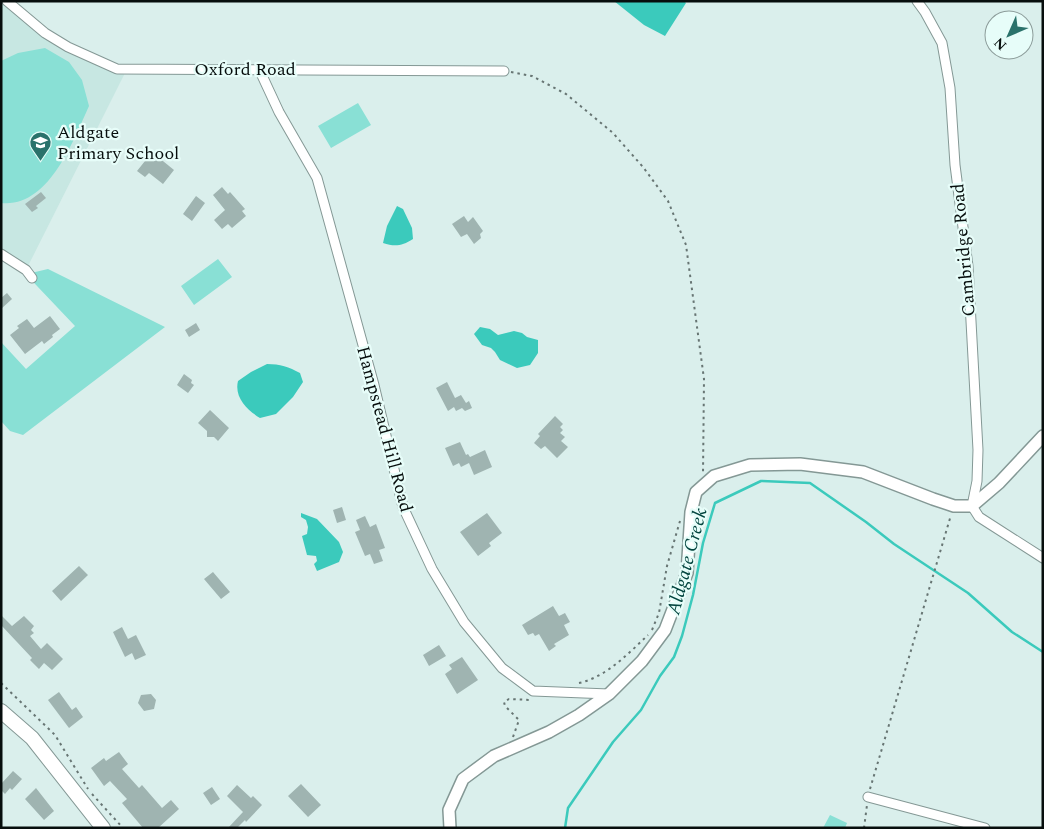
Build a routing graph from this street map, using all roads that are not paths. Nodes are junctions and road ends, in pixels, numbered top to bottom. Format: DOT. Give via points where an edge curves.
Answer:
graph roads {
  1 [pos="7,1"];
  2 [pos="917,1"];
  3 [pos="259,69"];
  4 [pos="504,71"];
  5 [pos="1,254"];
  6 [pos="32,278"];
  7 [pos="1043,436"];
  8 [pos="972,506"];
  9 [pos="1043,558"];
  10 [pos="608,694"];
  11 [pos="1,711"];
  12 [pos="868,797"];
  13 [pos="103,828"];
  14 [pos="450,828"];
  15 [pos="985,828"];
  1 -- 3 [label="street, Oxford Road" via="60,42 117,69"];
  2 -- 8 [label="street, Cambridge Road" via="942,43 950,88 955,165 968,266 978,440 977,481"];
  3 -- 4 [label="street, Oxford Road"];
  3 -- 10 [label="street, Hampstead Hill Road" via="279,112 317,178 374,385 403,507 432,569 464,622 502,668 533,691"];
  5 -- 6 [label="street" via="26,270"];
  7 -- 8 [label="street" via="999,483"];
  8 -- 9 [label="street" via="979,517"];
  8 -- 10 [label="street" via="954,506 863,472 800,464 750,465 714,476 696,492 691,512 687,573 665,630 642,661"];
  10 -- 14 [label="street" via="549,732 494,756 463,779 449,810"];
  11 -- 13 [label="main road" via="32,738"];
  12 -- 15 [label="street"];
}
